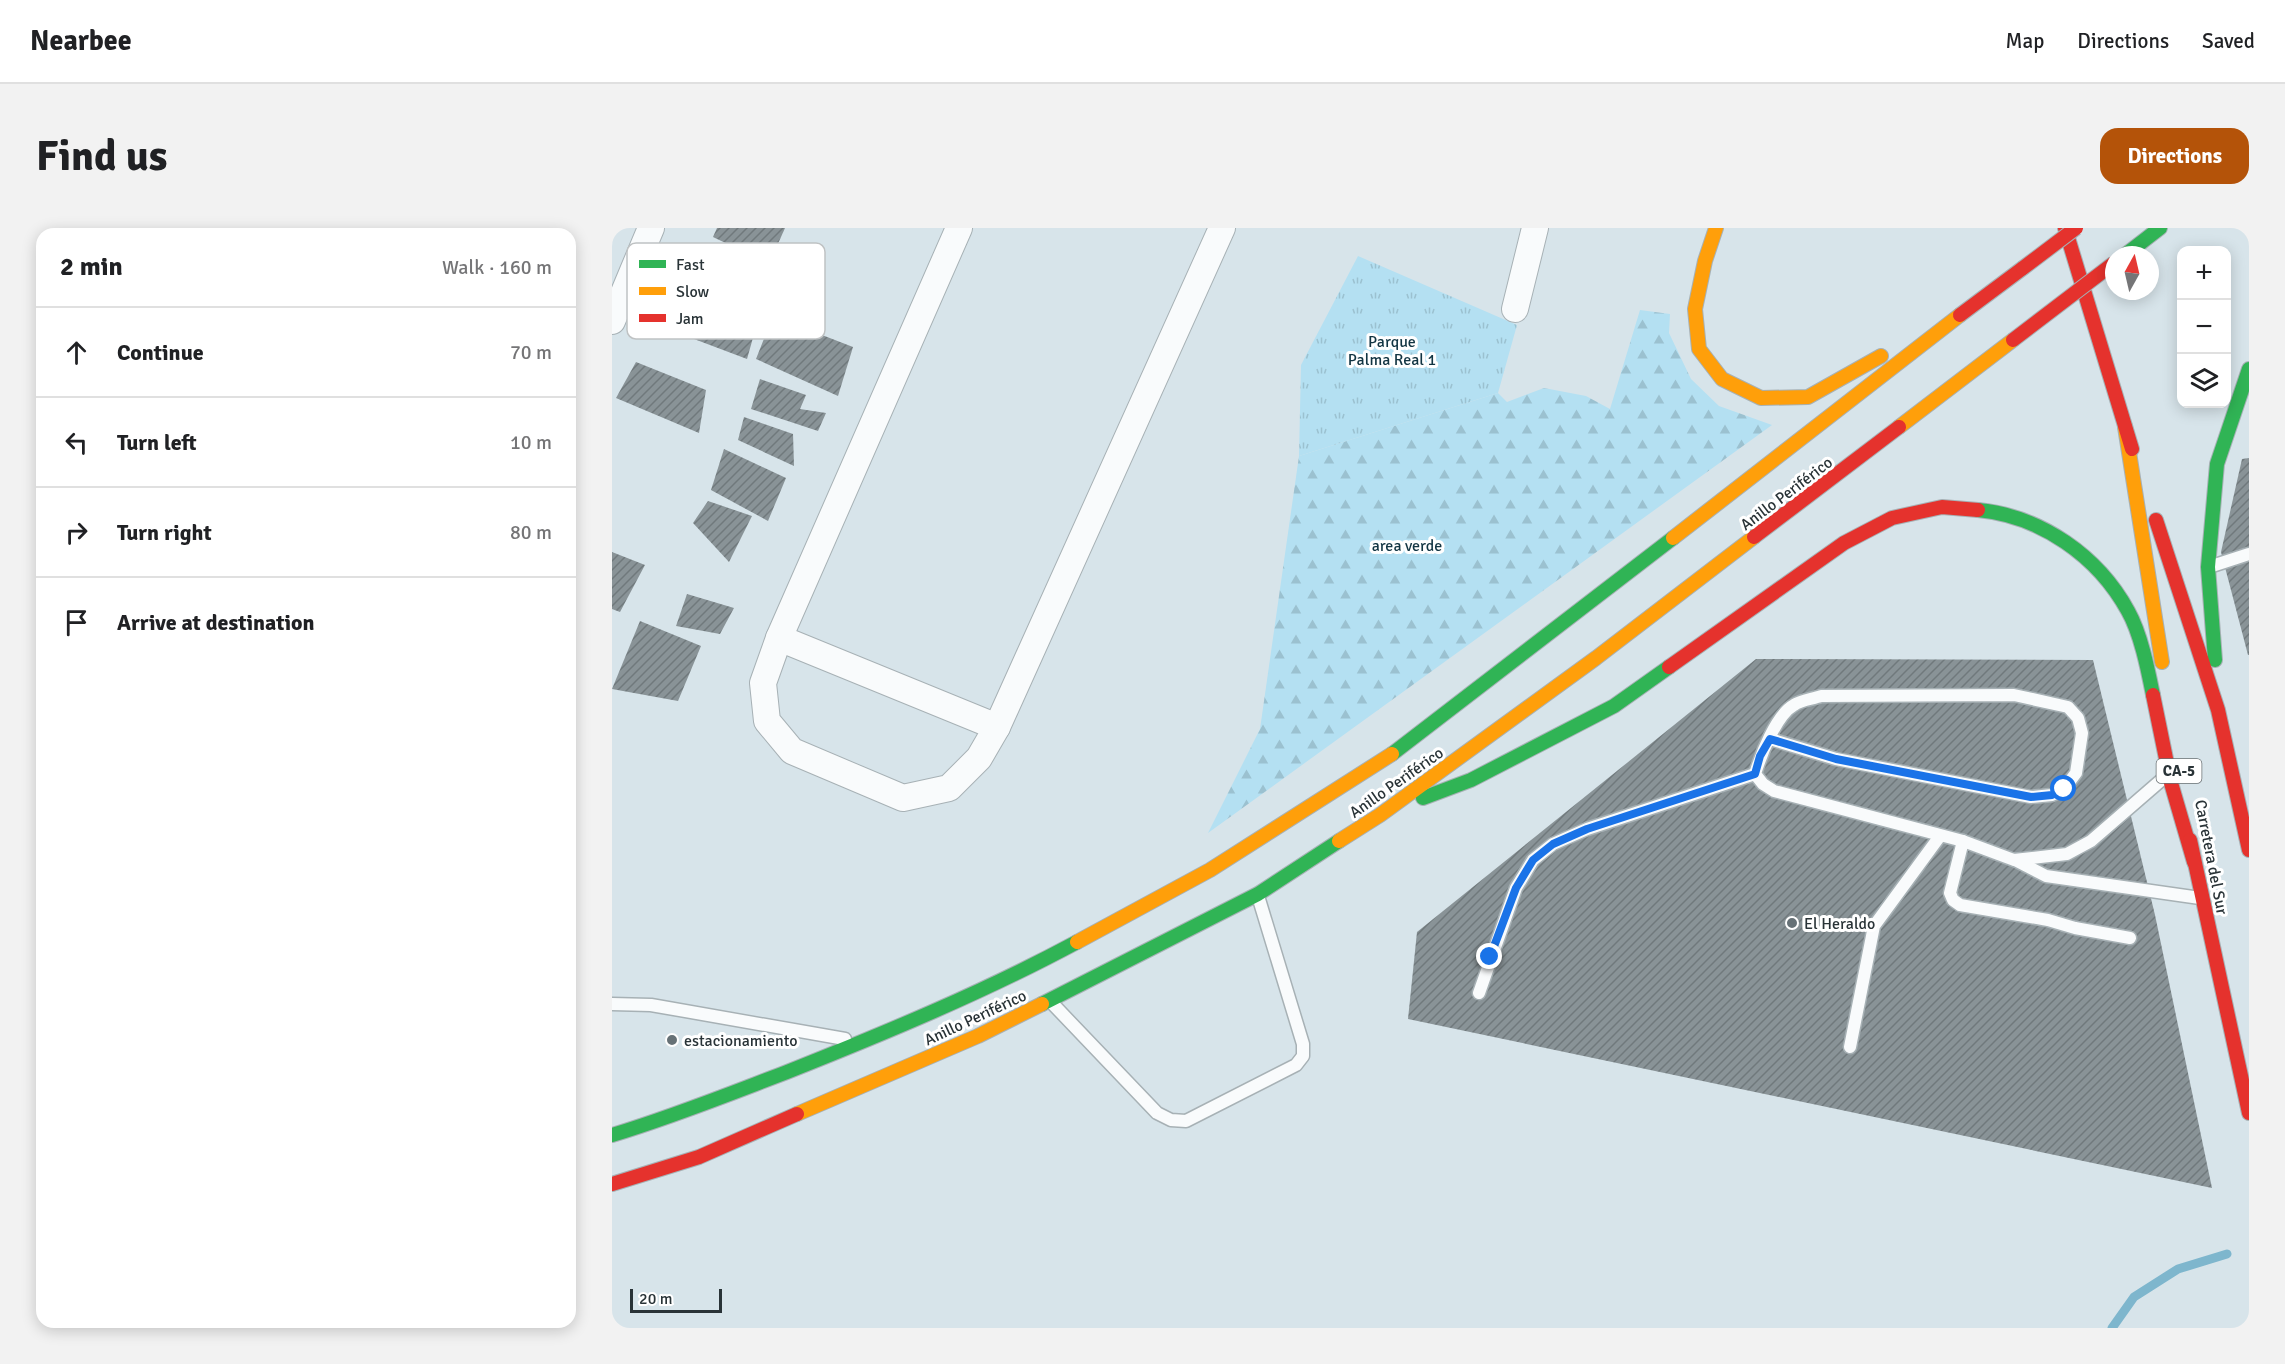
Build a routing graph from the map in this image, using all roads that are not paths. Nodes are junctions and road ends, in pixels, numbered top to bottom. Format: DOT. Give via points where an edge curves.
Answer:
graph roads {
  1 [pos="651,228"];
  2 [pos="959,228"];
  3 [pos="1222,228"];
  4 [pos="1535,228"];
  5 [pos="1716,228"];
  6 [pos="2065,228"];
  7 [pos="2076,228"];
  8 [pos="2160,228"];
  9 [pos="645,243"];
  10 [pos="2136,246"];
  11 [pos="2105,270"];
  12 [pos="627,285"];
  13 [pos="1977,302"];
  14 [pos="1515,309"];
  15 [pos="612,321"];
  16 [pos="2249,369"];
  17 [pos="2125,427"];
  18 [pos="2249,554"];
  19 [pos="2208,567"];
  20 [pos="779,638"];
  21 [pos="2164,674"];
  22 [pos="2168,698"];
  23 [pos="2218,710"];
  24 [pos="997,727"];
  25 [pos="1770,739"];
  26 [pos="2169,773"];
  27 [pos="1755,774"];
  28 [pos="1380,815"];
  29 [pos="1940,836"];
  30 [pos="1963,841"];
  31 [pos="2249,850"];
  32 [pos="2014,860"];
  33 [pos="2194,862"];
  34 [pos="1258,894"];
  35 [pos="2202,898"];
  36 [pos="2130,938"];
  37 [pos="1479,993"];
  38 [pos="1049,1000"];
  39 [pos="612,1004"];
  40 [pos="863,1042"];
  41 [pos="1850,1047"];
  42 [pos="2249,1113"];
  43 [pos="612,1135"];
  44 [pos="612,1184"];
  1 -- 9 [label="street"];
  2 -- 20 [label="street"];
  3 -- 24 [label="street"];
  4 -- 14 [label="street"];
  5 -- 13 [label="highway" via="1695,309 1699,349 1722,379 1761,398 1808,397"];
  6 -- 17 [label="highway"];
  7 -- 13 [label="highway, Anillo Periférico, bridge"];
  8 -- 10 [label="highway"];
  11 -- 28 [label="highway, Anillo Periférico, bridge" via="1596,658"];
  12 -- 15 [label="street"];
  13 -- 40 [label="highway, Anillo Periférico" via="1391,754 1200,876 1037,963"];
  16 -- 19 [label="highway" via="2217,464"];
  17 -- 21 [label="highway"];
  17 -- 23 [label="highway"];
  18 -- 19 [label="lane"];
  19 -- 23 [label="highway"];
  20 -- 24 [label="street"];
  20 -- 24 [label="street" via="763,683 767,721 792,751 903,798 949,788 979,758"];
  22 -- 33 [label="highway, Carretera del Sur / CA-5"];
  23 -- 31 [label="highway"];
  25 -- 25 [label="lane" via="1778,718 1794,705 1821,696 2014,694 2068,707 2078,718 2082,733 2076,773 2064,789 2052,795 2031,797 1836,759"];
  25 -- 27 [label="lane"];
  26 -- 28 [label="highway" via="2146,662 2128,612 2097,567 2052,532 2000,512 1942,507 1892,518 1844,543 1614,706 1471,780"];
  26 -- 32 [label="lane" via="2091,841 2067,854"];
  26 -- 33 [label="highway"];
  27 -- 29 [label="lane" via="1774,791"];
  27 -- 37 [label="lane" via="1587,829 1553,844 1533,860 1516,888"];
  28 -- 34 [label="highway, Anillo Periférico"];
  29 -- 30 [label="lane"];
  29 -- 41 [label="lane" via="1874,926"];
  30 -- 32 [label="lane"];
  30 -- 36 [label="lane" via="1950,893 1960,905"];
  32 -- 35 [label="lane" via="2046,876"];
  33 -- 35 [label="highway, Carretera del Sur / CA-5"];
  34 -- 38 [label="highway, Anillo Periférico"];
  34 -- 38 [label="lane" via="1303,1044 1303,1056 1296,1065 1186,1121 1171,1120 1157,1113"];
  35 -- 42 [label="highway, Carretera del Sur / CA-5"];
  38 -- 44 [label="highway, Anillo Periférico" via="978,1036 699,1157"];
  39 -- 40 [label="lane" via="651,1005"];
  40 -- 43 [label="highway, Anillo Periférico" via="665,1119"];
}
